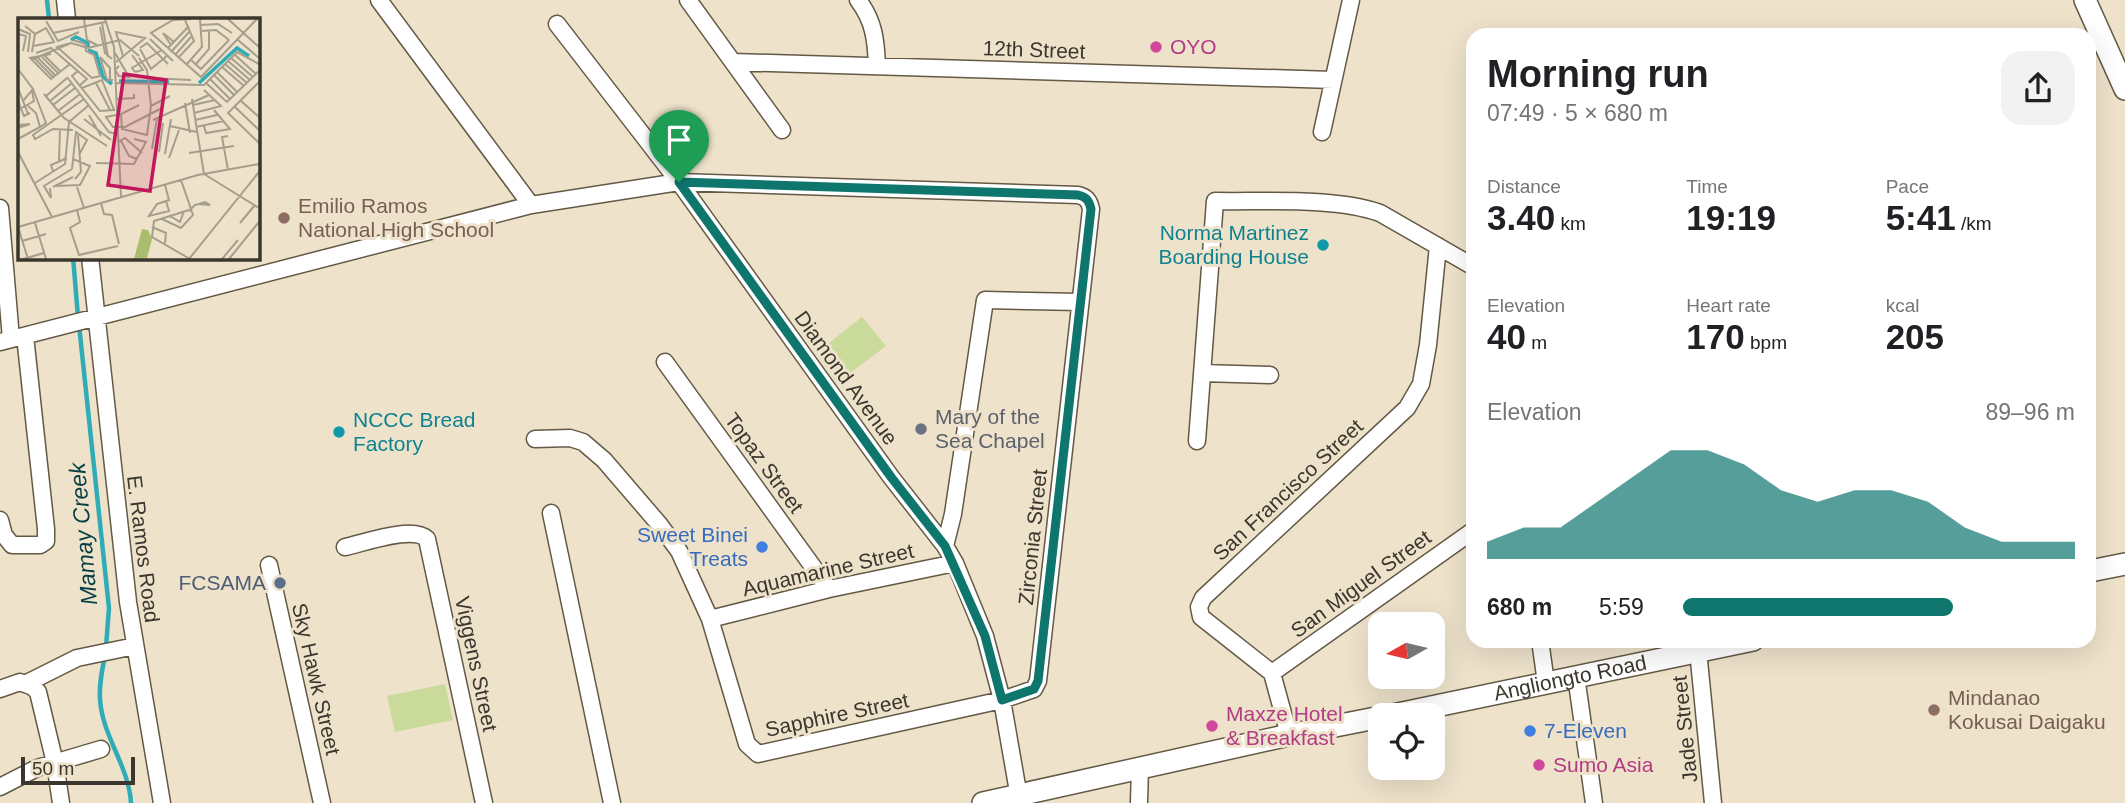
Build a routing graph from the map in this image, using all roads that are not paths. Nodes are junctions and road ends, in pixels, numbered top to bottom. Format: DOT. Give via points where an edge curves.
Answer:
graph roads {
  1 [pos="65,0"];
  2 [pos="379,0"];
  3 [pos="688,0"];
  4 [pos="858,0"];
  5 [pos="1351,0"];
  6 [pos="2085,0"];
  7 [pos="67,18"];
  8 [pos="557,24"];
  9 [pos="733,62"];
  10 [pos="877,66"];
  11 [pos="1334,80"];
  12 [pos="2125,89"];
  13 [pos="782,130"];
  14 [pos="1322,132"];
  15 [pos="679,182"];
  16 [pos="531,205"];
  17 [pos="0,208"];
  18 [pos="1438,246"];
  19 [pos="90,259"];
  20 [pos="1466,262"];
  21 [pos="1080,302"];
  22 [pos="83,320"];
  23 [pos="12,339"];
  24 [pos="666,362"];
  25 [pos="1202,373"];
  26 [pos="1270,375"];
  27 [pos="535,439"];
  28 [pos="1196,441"];
  29 [pos="551,513"];
  30 [pos="0,520"];
  31 [pos="1466,536"];
  32 [pos="945,546"];
  33 [pos="345,547"];
  34 [pos="955,563"];
  35 [pos="2125,564"];
  36 [pos="269,565"];
  37 [pos="2096,571"];
  38 [pos="829,589"];
  39 [pos="710,618"];
  40 [pos="135,646"];
  41 [pos="1541,648"];
  42 [pos="1690,648"];
  43 [pos="1698,648"];
  44 [pos="1272,673"];
  45 [pos="1576,677"];
  46 [pos="1546,682"];
  47 [pos="23,683"];
  48 [pos="0,689"];
  49 [pos="1002,700"];
  50 [pos="1445,704"];
  51 [pos="1368,720"];
  52 [pos="1289,735"];
  53 [pos="101,749"];
  54 [pos="55,763"];
  55 [pos="1139,768"];
  56 [pos="0,787"];
  57 [pos="1020,799"];
  58 [pos="61,803"];
  59 [pos="162,803"];
  60 [pos="322,803"];
  61 [pos="484,803"];
  62 [pos="612,803"];
  63 [pos="983,803"];
  64 [pos="1139,803"];
  65 [pos="1594,803"];
  66 [pos="1713,803"];
  1 -- 7 [label="street"];
  2 -- 16 [label="street"];
  3 -- 9 [label="street"];
  4 -- 10 [label="street" via="876,36"];
  5 -- 11 [label="street"];
  6 -- 12 [label="main road"];
  8 -- 15 [label="street, Diamond Avenue"];
  9 -- 10 [label="street, 12th Street"];
  9 -- 13 [label="street"];
  10 -- 11 [label="street, 12th Street"];
  11 -- 14 [label="street"];
  15 -- 16 [label="street"];
  15 -- 21 [label="street, Zirconia Street" via="1084,196 1091,209"];
  15 -- 32 [label="street, Diamond Avenue"];
  16 -- 22 [label="street"];
  17 -- 23 [label="street"];
  18 -- 20 [label="street"];
  18 -- 25 [label="street" via="1366,208 1215,201"];
  18 -- 44 [label="street, San Francisco Street" via="1421,384 1407,408 1203,598 1199,607 1201,617"];
  19 -- 22 [label="street, E. Ramos Road"];
  21 -- 32 [label="street" via="985,300"];
  21 -- 49 [label="street, Zirconia Street" via="1038,681 1034,689"];
  22 -- 23 [label="street"];
  22 -- 40 [label="street, E. Ramos Road"];
  23 -- 30 [label="street" via="46,541 12,545"];
  24 -- 38 [label="street, Topaz Street"];
  25 -- 26 [label="street"];
  25 -- 28 [label="street"];
  27 -- 39 [label="street, Sapphire Street" via="570,438 583,442 604,460 679,551"];
  29 -- 62 [label="street"];
  31 -- 44 [label="street, San Miguel Street"];
  32 -- 34 [label="street, Diamond Avenue"];
  33 -- 61 [label="street, Viggens Street" via="402,534 427,539"];
  34 -- 38 [label="street, Aquamarine Street"];
  34 -- 49 [label="street, Diamond Avenue" via="985,636"];
  35 -- 37 [label="main road"];
  36 -- 60 [label="street, Sky Hawk Street"];
  38 -- 39 [label="street, Aquamarine Street"];
  39 -- 49 [label="street, Sapphire Street" via="747,744 758,754"];
  40 -- 47 [label="street" via="77,659"];
  40 -- 59 [label="street, E. Ramos Road"];
  41 -- 46 [label="street"];
  42 -- 45 [label="main road, Angliongto Road"];
  43 -- 66 [label="street, Jade Street"];
  44 -- 52 [label="street"];
  45 -- 46 [label="main road, Angliongto Road"];
  45 -- 65 [label="street"];
  46 -- 50 [label="main road, Angliongto Road"];
  47 -- 48 [label="street"];
  47 -- 54 [label="street" via="38,692"];
  49 -- 57 [label="street, Diamond Avenue"];
  51 -- 52 [label="main road"];
  52 -- 55 [label="main road"];
  53 -- 54 [label="street"];
  54 -- 56 [label="street"];
  54 -- 58 [label="street"];
  55 -- 57 [label="main road"];
  55 -- 64 [label="street"];
  57 -- 63 [label="main road"];
}
